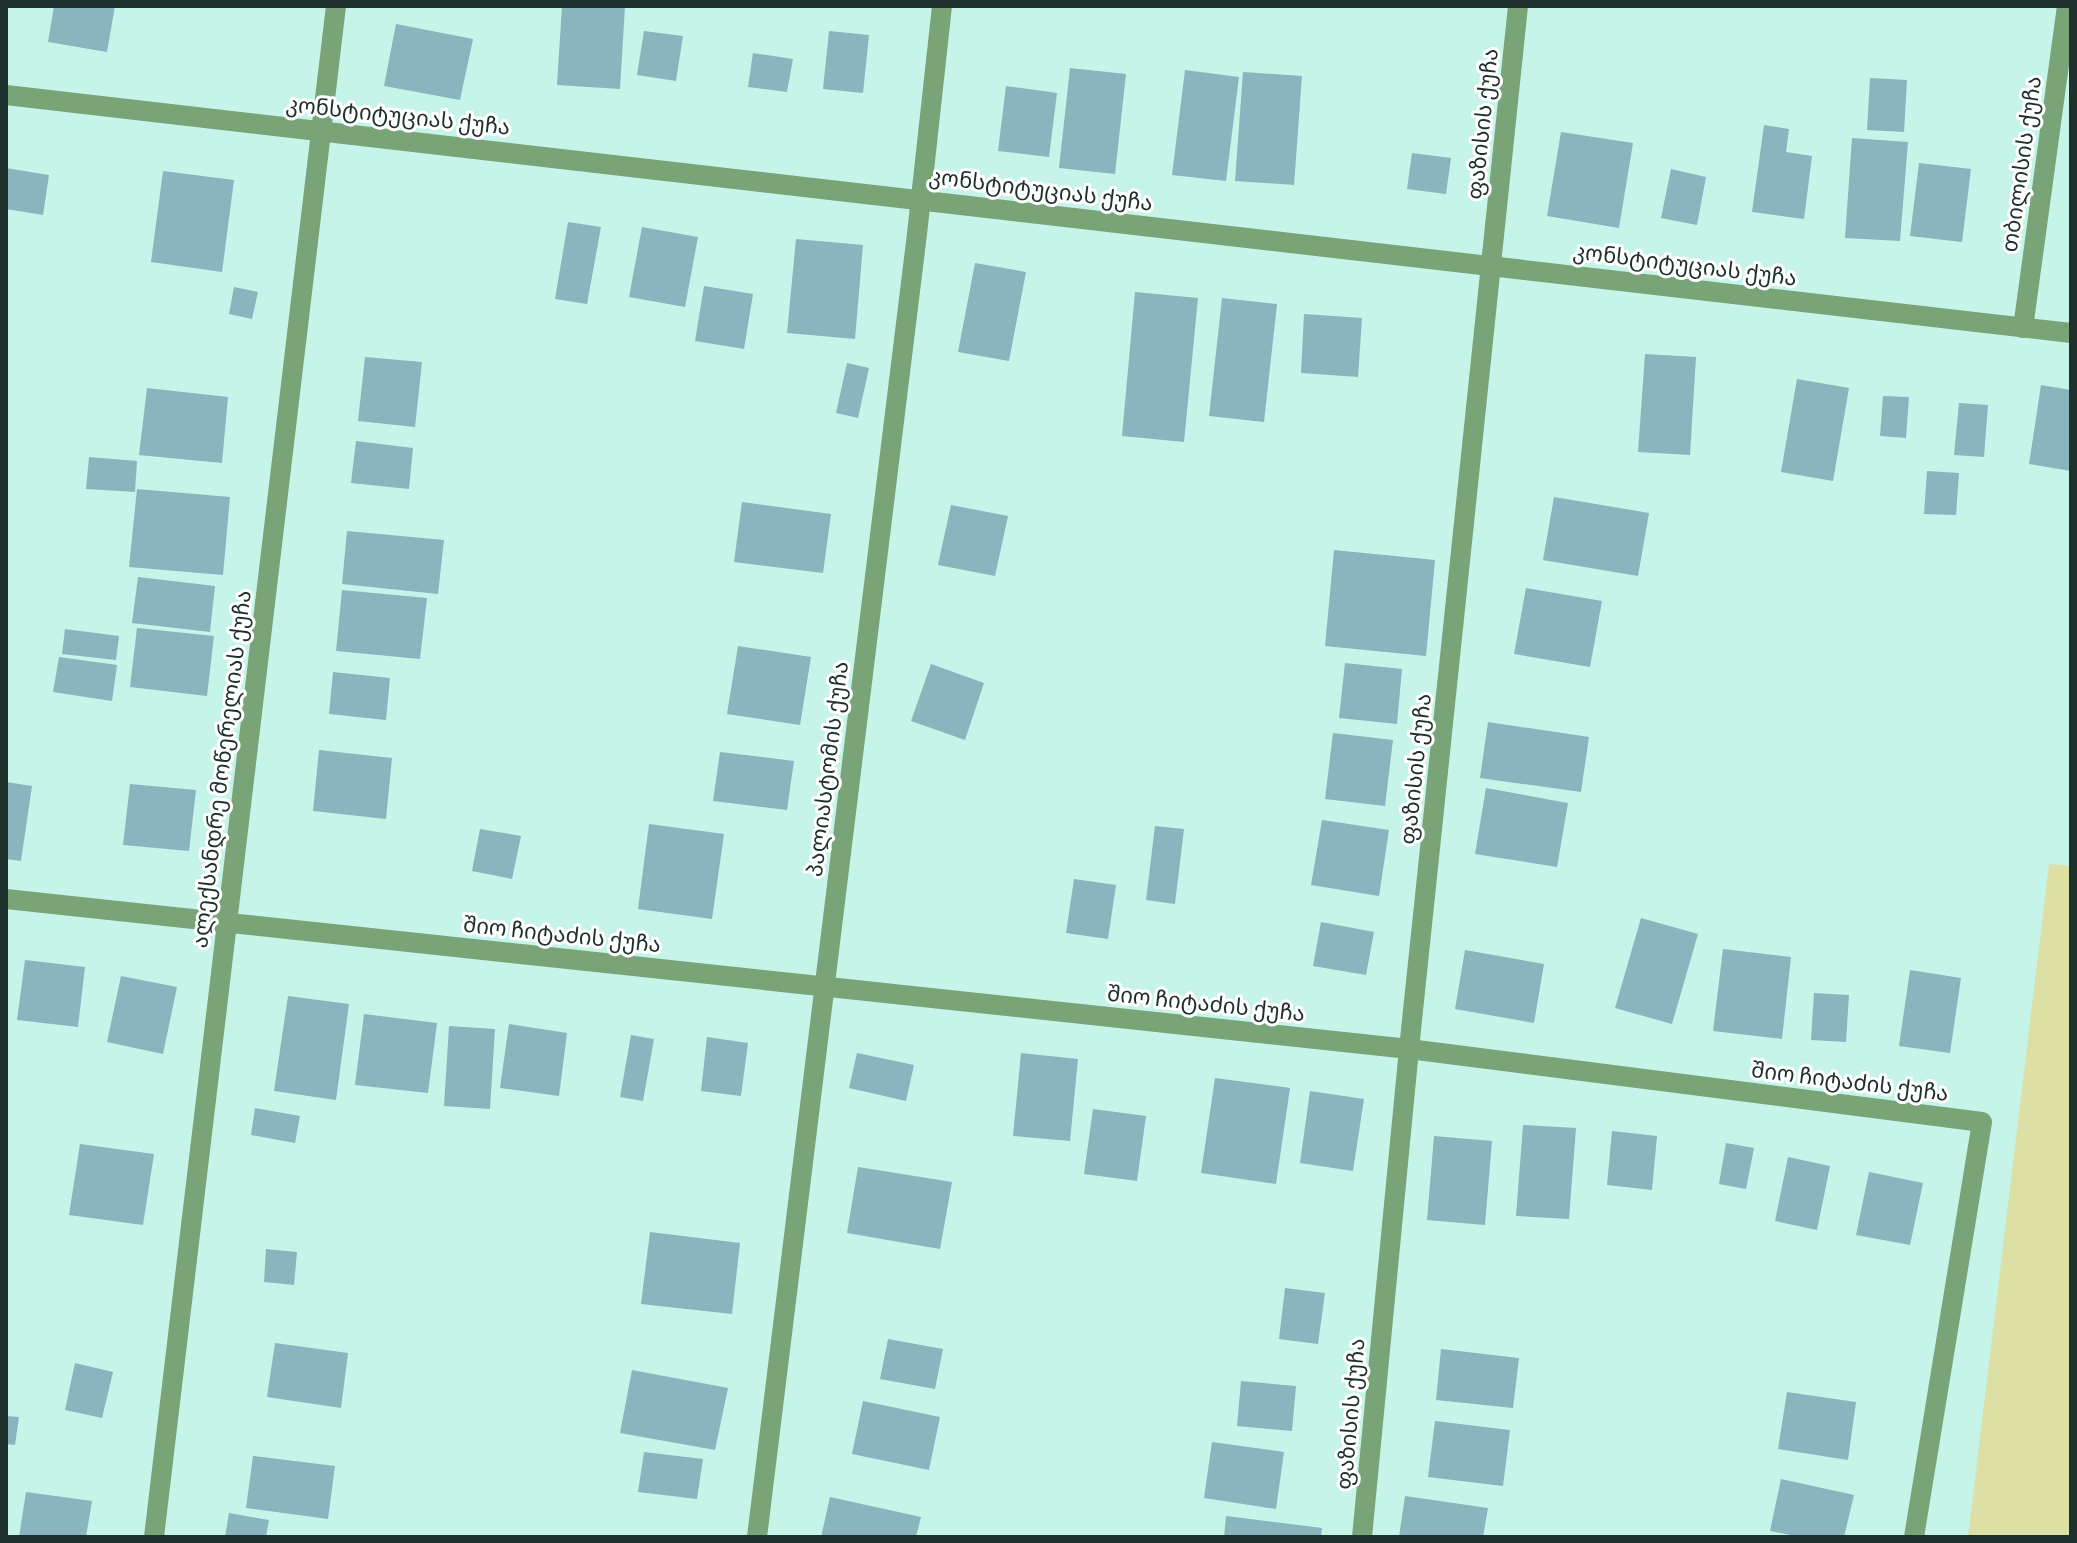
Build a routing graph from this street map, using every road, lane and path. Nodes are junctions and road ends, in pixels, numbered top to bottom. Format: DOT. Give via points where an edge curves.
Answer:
graph roads {
  1 [pos="336,6"];
  2 [pos="942,6"];
  3 [pos="1518,6"];
  4 [pos="2067,6"];
  5 [pos="6,95"];
  6 [pos="321,130"];
  7 [pos="921,200"];
  8 [pos="1493,266"];
  9 [pos="2023,328"];
  10 [pos="2071,333"];
  11 [pos="6,899"];
  12 [pos="227,923"];
  13 [pos="824,985"];
  14 [pos="1409,1049"];
  15 [pos="154,1537"];
  16 [pos="757,1537"];
  17 [pos="1362,1537"];
  18 [pos="1914,1537"];
  1 -- 6 [label="street, ალექსანდრე მოწერელიას ქუჩა"];
  2 -- 7 [label="street, პალიასტომის ქუჩა"];
  3 -- 8 [label="street, ფაზისის ქუჩა"];
  4 -- 9 [label="street, თბილისის ქუჩა"];
  5 -- 6 [label="street, კონსტიტუციას ქუჩა"];
  6 -- 7 [label="street, კონსტიტუციას ქუჩა"];
  6 -- 12 [label="street, ალექსანდრე მოწერელიას ქუჩა"];
  7 -- 8 [label="street, კონსტიტუციას ქუჩა"];
  7 -- 13 [label="street, პალიასტომის ქუჩა"];
  8 -- 9 [label="street, კონსტიტუციას ქუჩა"];
  8 -- 14 [label="street, ფაზისის ქუჩა"];
  9 -- 10 [label="street, კონსტიტუციას ქუჩა"];
  11 -- 12 [label="street, შიო ჩიტაძის ქუჩა"];
  12 -- 13 [label="street, შიო ჩიტაძის ქუჩა"];
  12 -- 15 [label="street, ალექსანდრე მოწერელიას ქუჩა"];
  13 -- 14 [label="street, შიო ჩიტაძის ქუჩა"];
  13 -- 16 [label="street, პალიასტომის ქუჩა"];
  14 -- 17 [label="street, ფაზისის ქუჩა"];
  14 -- 18 [label="street, შიო ჩიტაძის ქუჩა" via="1982,1122"];
}
